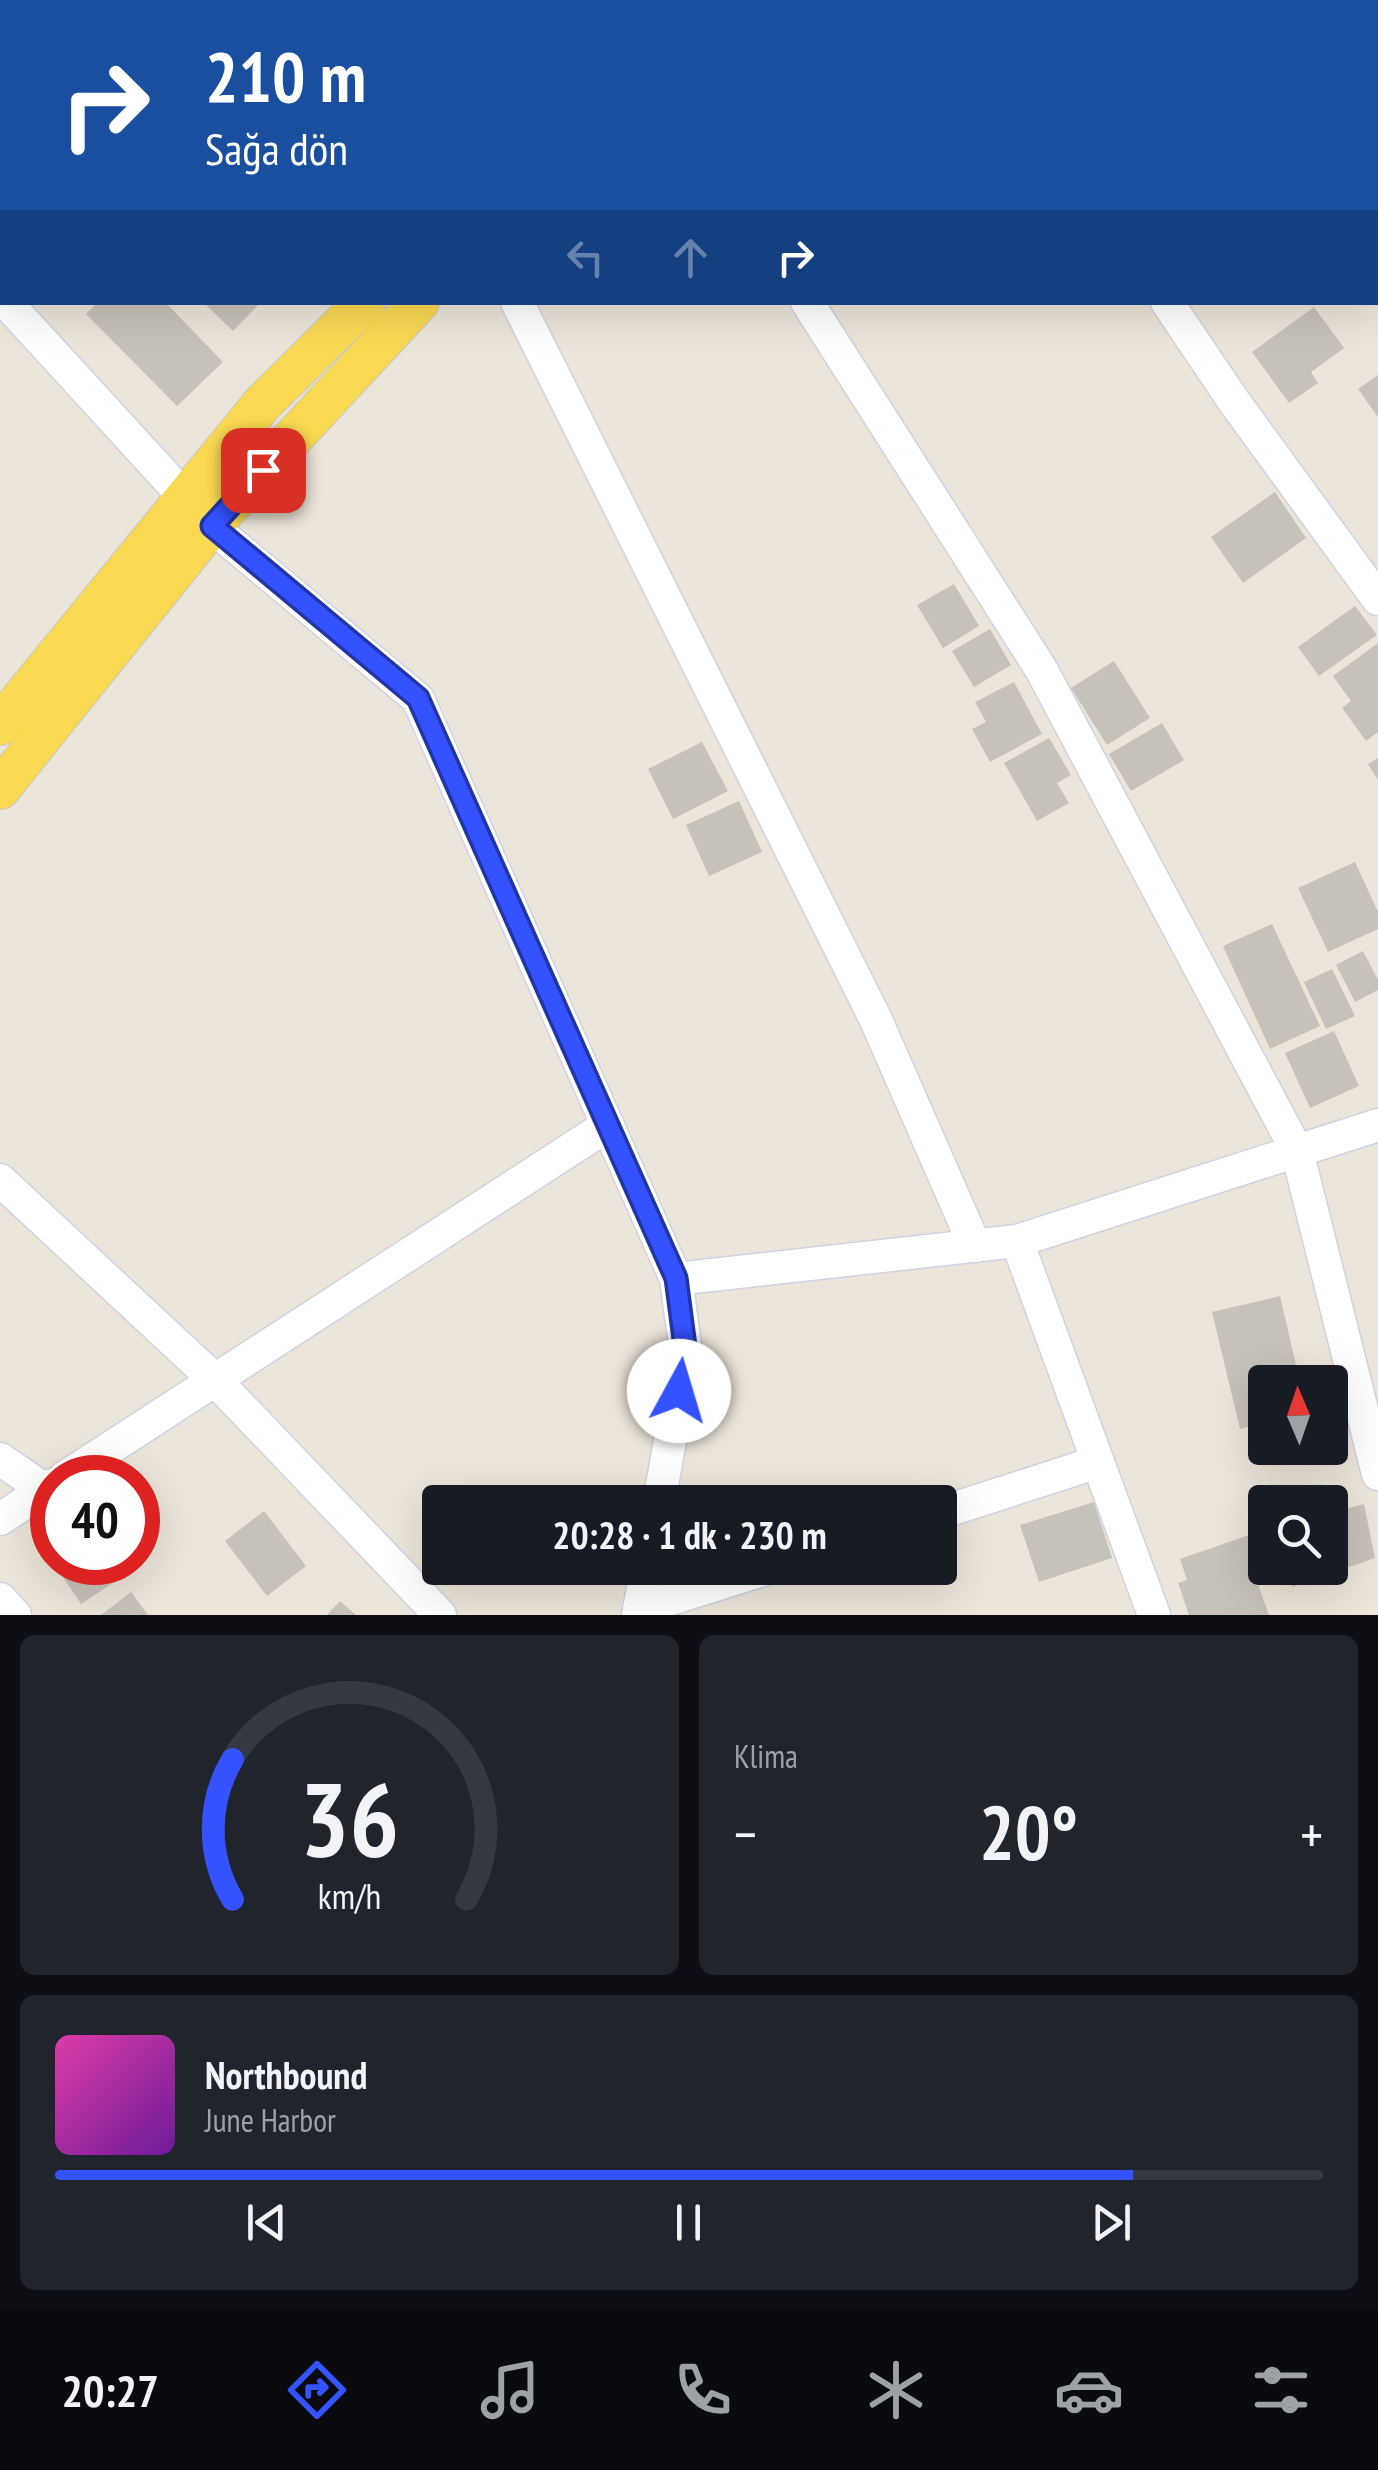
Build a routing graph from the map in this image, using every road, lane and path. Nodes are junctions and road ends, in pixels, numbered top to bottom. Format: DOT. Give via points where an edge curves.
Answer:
graph roads {
  1 [pos="9,305"];
  2 [pos="362,305"];
  3 [pos="415,305"];
  4 [pos="518,305"];
  5 [pos="809,305"];
  6 [pos="1170,305"];
  7 [pos="198,511"];
  8 [pos="1378,599"];
  9 [pos="0,725"];
  10 [pos="0,790"];
  11 [pos="608,1125"];
  12 [pos="1378,1125"];
  13 [pos="1297,1151"];
  14 [pos="0,1180"];
  15 [pos="1018,1241"];
  16 [pos="975,1246"];
  17 [pos="676,1278"];
  18 [pos="214,1380"];
  19 [pos="99,1455"];
  20 [pos="0,1459"];
  21 [pos="1098,1462"];
  22 [pos="30,1473"];
  23 [pos="1378,1474"];
  24 [pos="662,1485"];
  25 [pos="30,1500"];
  26 [pos="957,1508"];
  27 [pos="0,1520"];
  28 [pos="644,1585"];
  29 [pos="719,1585"];
  30 [pos="0,1599"];
  31 [pos="639,1612"];
  32 [pos="14,1615"];
  33 [pos="440,1615"];
  34 [pos="1154,1615"];
  1 -- 7 [label="street"];
  2 -- 7 [label="main road" via="262,404"];
  3 -- 7 [label="main road"];
  4 -- 16 [label="street" via="876,1020"];
  5 -- 13 [label="street" via="1041,669"];
  6 -- 8 [label="street"];
  7 -- 9 [label="main road"];
  7 -- 10 [label="main road"];
  7 -- 11 [label="street" via="418,698"];
  11 -- 17 [label="street"];
  11 -- 18 [label="street"];
  12 -- 13 [label="street"];
  13 -- 15 [label="street"];
  13 -- 23 [label="street"];
  14 -- 18 [label="street"];
  15 -- 16 [label="street"];
  15 -- 21 [label="street"];
  16 -- 17 [label="street"];
  17 -- 24 [label="street" via="686,1354"];
  18 -- 19 [label="street"];
  18 -- 33 [label="street"];
  20 -- 22 [label="street"];
  21 -- 26 [label="street"];
  21 -- 34 [label="street"];
  25 -- 27 [label="street"];
  28 -- 31 [label="street"];
  29 -- 31 [label="street"];
  30 -- 32 [label="street"];
}
